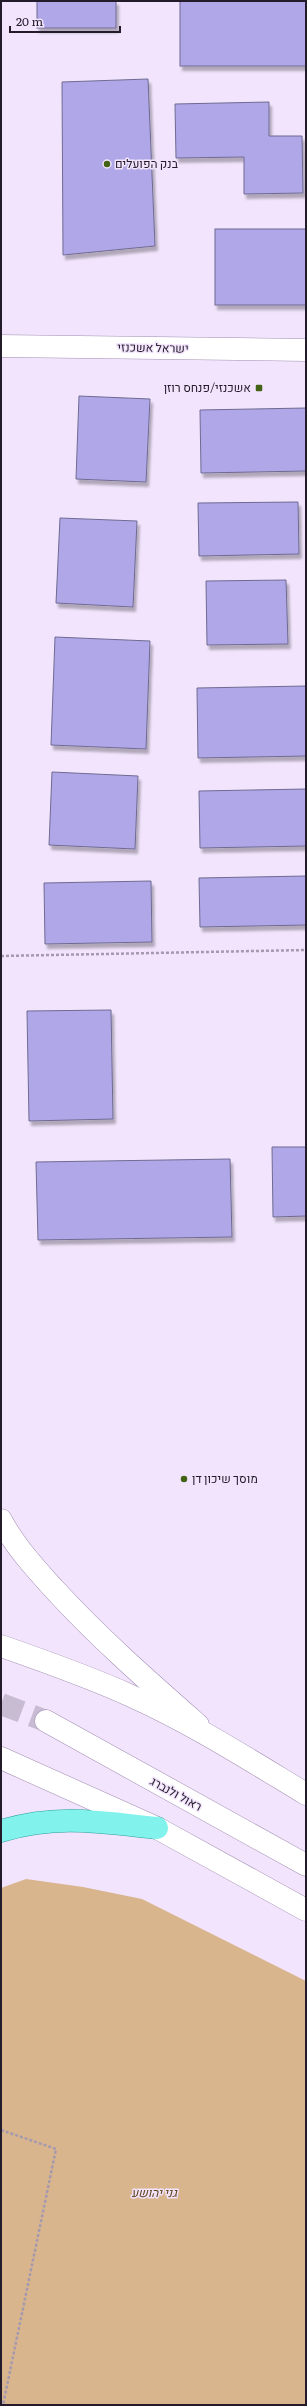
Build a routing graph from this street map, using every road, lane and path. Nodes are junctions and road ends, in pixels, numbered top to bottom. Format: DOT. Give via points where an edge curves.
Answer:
graph roads {
  1 [pos="1,346"];
  2 [pos="306,350"];
  3 [pos="306,950"];
  4 [pos="1,956"];
  5 [pos="1,1520"];
  6 [pos="1,1646"];
  7 [pos="46,1721"];
  8 [pos="214,1738"];
  9 [pos="1,1758"];
  10 [pos="306,1794"];
  11 [pos="158,1828"];
  12 [pos="1,1831"];
  13 [pos="306,1866"];
  14 [pos="306,1910"];
  15 [pos="1,2130"];
  16 [pos="3,2405"];
  1 -- 2 [label="street, ישראל אשכנזי"];
  3 -- 4 [label="path"];
  5 -- 8 [label="street" via="34,1568 75,1613 128,1664"];
  6 -- 8 [label="street" via="130,1695"];
  7 -- 13 [label="street, ראול ולנברג"];
  8 -- 10 [label="street"];
  9 -- 11 [label="street"];
  11 -- 12 [label="main road" via="94,1821 54,1820 28,1823"];
  11 -- 14 [label="street"];
  15 -- 16 [label="path" via="56,2149"];
}
